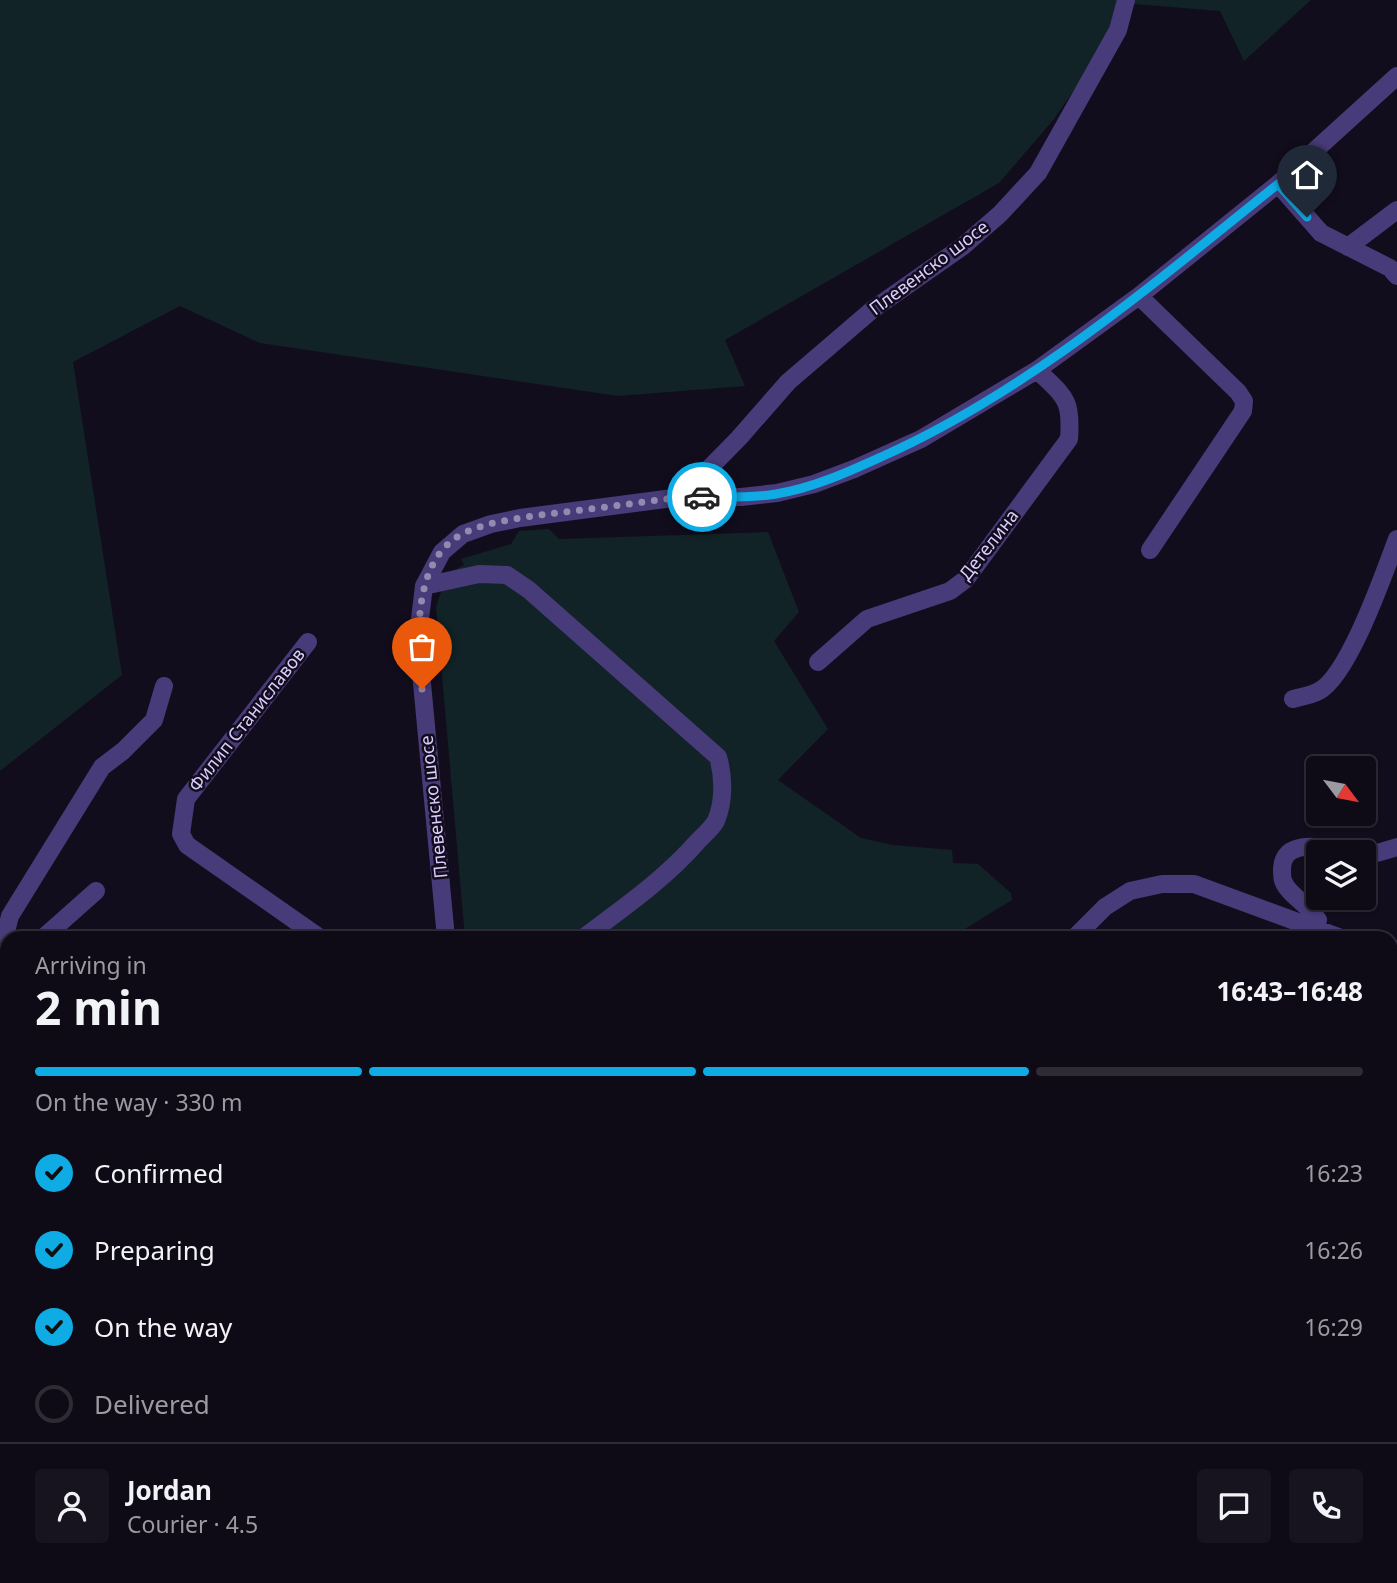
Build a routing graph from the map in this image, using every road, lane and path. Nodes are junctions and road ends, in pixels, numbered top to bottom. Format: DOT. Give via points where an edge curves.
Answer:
graph roads {
  1 [pos="1126,0"];
  2 [pos="1397,76"];
  3 [pos="1278,184"];
  4 [pos="1397,210"];
  5 [pos="1348,247"];
  6 [pos="1397,276"];
  7 [pos="1139,296"];
  8 [pos="1037,370"];
  9 [pos="681,497"];
  10 [pos="1397,539"];
  11 [pos="1150,550"];
  12 [pos="424,586"];
  13 [pos="308,642"];
  14 [pos="818,662"];
  15 [pos="164,686"];
  16 [pos="1293,699"];
  17 [pos="1306,846"];
  18 [pos="1397,847"];
  19 [pos="1376,853"];
  20 [pos="96,891"];
  21 [pos="1306,906"];
  22 [pos="1311,910"];
  23 [pos="1315,930"];
  24 [pos="6,931"];
  25 [pos="51,931"];
  26 [pos="310,931"];
  27 [pos="445,931"];
  28 [pos="592,931"];
  29 [pos="1081,931"];
  30 [pos="1318,931"];
  1 -- 9 [label="street, Плевенско шосе" via="1118,30 1038,173 1000,215 962,247 872,310 788,382"];
  2 -- 3 [label="street, Плевенско шосе"];
  3 -- 5 [label="street" via="1321,233"];
  3 -- 7 [label="street, Плевенско шосе"];
  4 -- 5 [label="street"];
  5 -- 6 [label="street"];
  7 -- 8 [label="street, Плевенско шосе"];
  7 -- 11 [label="street" via="1244,401 1243,411"];
  8 -- 9 [label="street, Плевенско шосе" via="921,439 814,484 765,495"];
  8 -- 14 [label="street, Детелина" via="1061,394 1071,412 1069,439 966,579 950,591 867,619"];
  9 -- 12 [label="street, Плевенско шосе" via="491,524 451,542"];
  10 -- 16 [label="street" via="1343,664 1320,691"];
  12 -- 27 [label="street, Плевенско шосе" via="419,662"];
  12 -- 28 [label="street" via="479,574 507,575 718,757 721,805 715,823 653,886"];
  13 -- 26 [label="street, Филип Станиславов" via="186,799 181,834 187,845"];
  15 -- 24 [label="street" via="154,720 102,767 10,916"];
  17 -- 21 [label="street" via="1292,850 1282,863 1282,879"];
  18 -- 19 [label="street"];
  20 -- 25 [label="street"];
  22 -- 23 [label="street" via="1318,920"];
  23 -- 29 [label="street" via="1218,891 1194,884 1163,884 1130,891"];
  23 -- 30 [label="street"];
}
